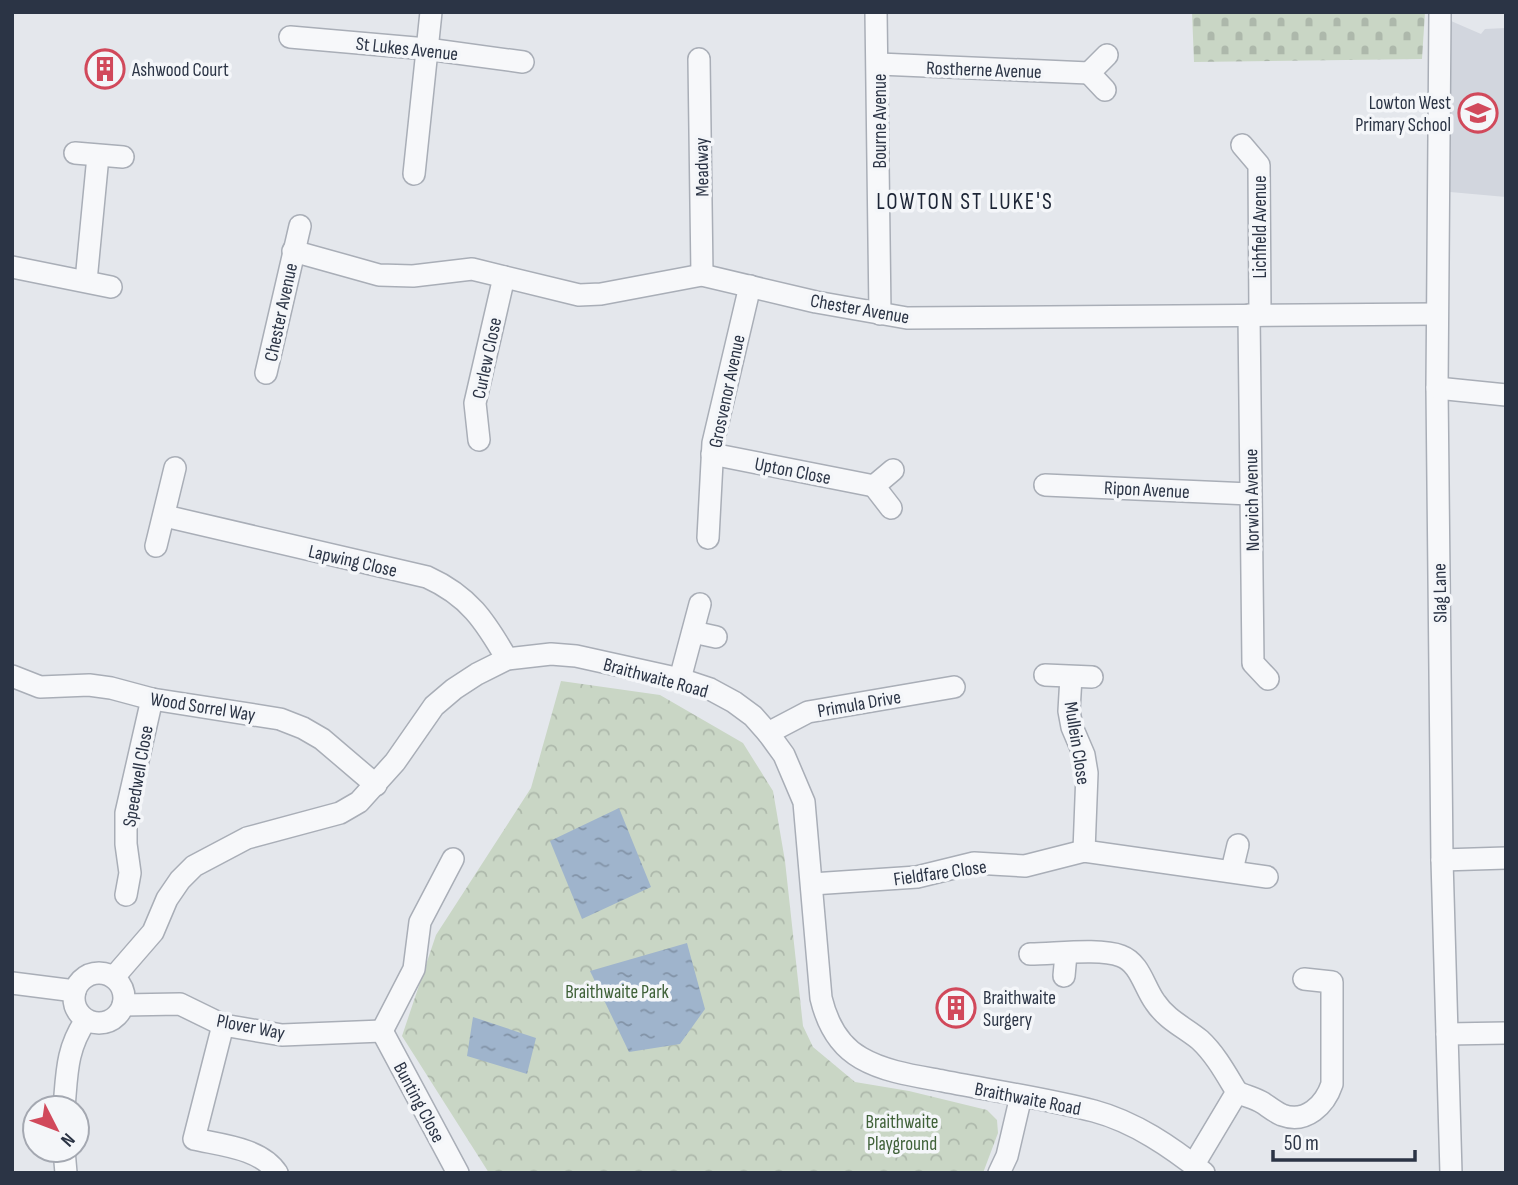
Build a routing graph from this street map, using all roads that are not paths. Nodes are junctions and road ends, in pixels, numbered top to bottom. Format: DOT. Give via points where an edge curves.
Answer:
graph roads {
  1 [pos="431,12"];
  2 [pos="876,12"];
  3 [pos="1440,12"];
  4 [pos="290,37"];
  5 [pos="427,49"];
  6 [pos="698,51"];
  7 [pos="1107,55"];
  8 [pos="523,62"];
  9 [pos="878,64"];
  10 [pos="1089,73"];
  11 [pos="1105,90"];
  12 [pos="1242,145"];
  13 [pos="75,153"];
  14 [pos="98,156"];
  15 [pos="123,157"];
  16 [pos="414,174"];
  17 [pos="300,226"];
  18 [pos="293,251"];
  19 [pos="12,267"];
  20 [pos="702,275"];
  21 [pos="504,277"];
  22 [pos="86,281"];
  23 [pos="111,286"];
  24 [pos="750,286"];
  25 [pos="880,314"];
  26 [pos="1437,314"];
  27 [pos="1254,315"];
  28 [pos="266,373"];
  29 [pos="1437,388"];
  30 [pos="1506,395"];
  31 [pos="479,440"];
  32 [pos="712,454"];
  33 [pos="174,468"];
  34 [pos="893,470"];
  35 [pos="1045,485"];
  36 [pos="874,486"];
  37 [pos="1250,494"];
  38 [pos="891,508"];
  39 [pos="164,516"];
  40 [pos="708,538"];
  41 [pos="156,546"];
  42 [pos="700,604"];
  43 [pos="693,632"];
  44 [pos="716,637"];
  45 [pos="507,659"];
  46 [pos="12,676"];
  47 [pos="1045,676"];
  48 [pos="680,679"];
  49 [pos="1268,679"];
  50 [pos="954,687"];
  51 [pos="152,699"];
  52 [pos="768,733"];
  53 [pos="376,785"];
  54 [pos="1238,845"];
  55 [pos="1084,851"];
  56 [pos="1506,858"];
  57 [pos="453,859"];
  58 [pos="1443,859"];
  59 [pos="1232,870"];
  60 [pos="1267,877"];
  61 [pos="812,884"];
  62 [pos="127,895"];
  63 [pos="1030,954"];
  64 [pos="1066,954"];
  65 [pos="1065,976"];
  66 [pos="114,977"];
  67 [pos="1304,979"];
  68 [pos="12,983"];
  69 [pos="75,991"];
  70 [pos="123,1005"];
  71 [pos="86,1020"];
  72 [pos="223,1025"];
  73 [pos="382,1031"];
  74 [pos="1506,1033"];
  75 [pos="1447,1034"];
  76 [pos="1237,1092"];
  77 [pos="65,1094"];
  78 [pos="1021,1096"];
  79 [pos="1199,1169"];
  80 [pos="277,1173"];
  81 [pos="458,1173"];
  82 [pos="999,1173"];
  83 [pos="1451,1173"];
  1 -- 5 [label="street"];
  2 -- 9 [label="street, Bourne Avenue"];
  3 -- 26 [label="street, Slag Lane"];
  4 -- 5 [label="street, St Lukes Avenue"];
  5 -- 8 [label="street, St Lukes Avenue"];
  5 -- 16 [label="street"];
  6 -- 20 [label="street, Meadway"];
  7 -- 10 [label="street"];
  9 -- 10 [label="street, Rostherne Avenue"];
  9 -- 25 [label="street, Bourne Avenue"];
  10 -- 11 [label="street"];
  12 -- 27 [label="street, Lichfield Avenue" via="1259,164"];
  13 -- 14 [label="street"];
  14 -- 15 [label="street"];
  14 -- 22 [label="street"];
  17 -- 18 [label="street, Chester Avenue"];
  18 -- 21 [label="street, Chester Avenue" via="379,275 472,270"];
  18 -- 28 [label="street, Chester Avenue"];
  19 -- 22 [label="street"];
  20 -- 21 [label="street, Chester Avenue" via="579,295"];
  20 -- 24 [label="street, Chester Avenue"];
  21 -- 31 [label="street, Curlew Close" via="475,403"];
  22 -- 23 [label="street"];
  24 -- 25 [label="street, Chester Avenue"];
  24 -- 32 [label="street, Grosvenor Avenue"];
  25 -- 27 [label="street, Chester Avenue" via="907,318"];
  26 -- 27 [label="street, Chester Avenue"];
  26 -- 29 [label="street, Slag Lane"];
  27 -- 37 [label="street, Norwich Avenue"];
  29 -- 30 [label="street"];
  29 -- 58 [label="street, Slag Lane"];
  32 -- 36 [label="street, Upton Close"];
  32 -- 40 [label="street, Grosvenor Avenue"];
  33 -- 39 [label="street"];
  34 -- 36 [label="street"];
  35 -- 37 [label="street, Ripon Avenue"];
  36 -- 38 [label="street"];
  37 -- 49 [label="street, Norwich Avenue" via="1253,663"];
  39 -- 41 [label="street"];
  39 -- 45 [label="street, Lapwing Close" via="427,577 466,600"];
  42 -- 43 [label="street"];
  43 -- 44 [label="street"];
  43 -- 48 [label="street"];
  45 -- 48 [label="street, Braithwaite Road" via="576,656"];
  45 -- 53 [label="street, Braithwaite Road" via="477,674 434,706"];
  46 -- 51 [label="street, Wood Sorrel Way" via="40,687 100,686"];
  47 -- 55 [label="street, Mullein Close" via="1081,677 1069,711 1087,773"];
  48 -- 52 [label="street, Braithwaite Road" via="734,702"];
  50 -- 52 [label="street, Primula Drive" via="808,712"];
  51 -- 53 [label="street, Wood Sorrel Way" via="281,719 303,727"];
  51 -- 62 [label="street, Speedwell Close" via="126,813"];
  52 -- 61 [label="street, Braithwaite Road" via="784,755 804,802"];
  53 -- 66 [label="street, Braithwaite Road" via="340,813 247,838 194,866 167,899 153,932"];
  54 -- 59 [label="street"];
  55 -- 59 [label="street, Fieldfare Close"];
  55 -- 61 [label="street, Fieldfare Close" via="1025,866 974,863 918,877"];
  56 -- 58 [label="street"];
  57 -- 73 [label="street" via="420,922 414,969"];
  58 -- 75 [label="street, Slag Lane"];
  59 -- 60 [label="street, Fieldfare Close"];
  61 -- 78 [label="street, Braithwaite Road" via="821,998 834,1032 845,1046 876,1066"];
  63 -- 64 [label="street"];
  64 -- 65 [label="street"];
  64 -- 76 [label="street" via="1100,953 1130,960 1168,1019 1211,1051"];
  66 -- 69 [label="street" via="91,974"];
  66 -- 70 [label="street" via="123,990"];
  67 -- 76 [label="street" via="1332,973 1332,1083 1328,1098 1306,1115 1293,1117"];
  68 -- 69 [label="street"];
  69 -- 71 [label="street" via="75,1007"];
  70 -- 71 [label="street" via="108,1022"];
  70 -- 72 [label="street, Plover Way" via="180,1004"];
  71 -- 77 [label="street" via="68,1055"];
  72 -- 73 [label="street, Plover Way" via="282,1035"];
  72 -- 80 [label="street" via="194,1139 252,1153"];
  73 -- 81 [label="street, Bunting Close"];
  74 -- 75 [label="street"];
  75 -- 83 [label="street, Slag Lane"];
  76 -- 79 [label="street"];
  78 -- 79 [label="street, Braithwaite Road" via="1096,1111 1161,1140"];
  78 -- 82 [label="street"];
}
